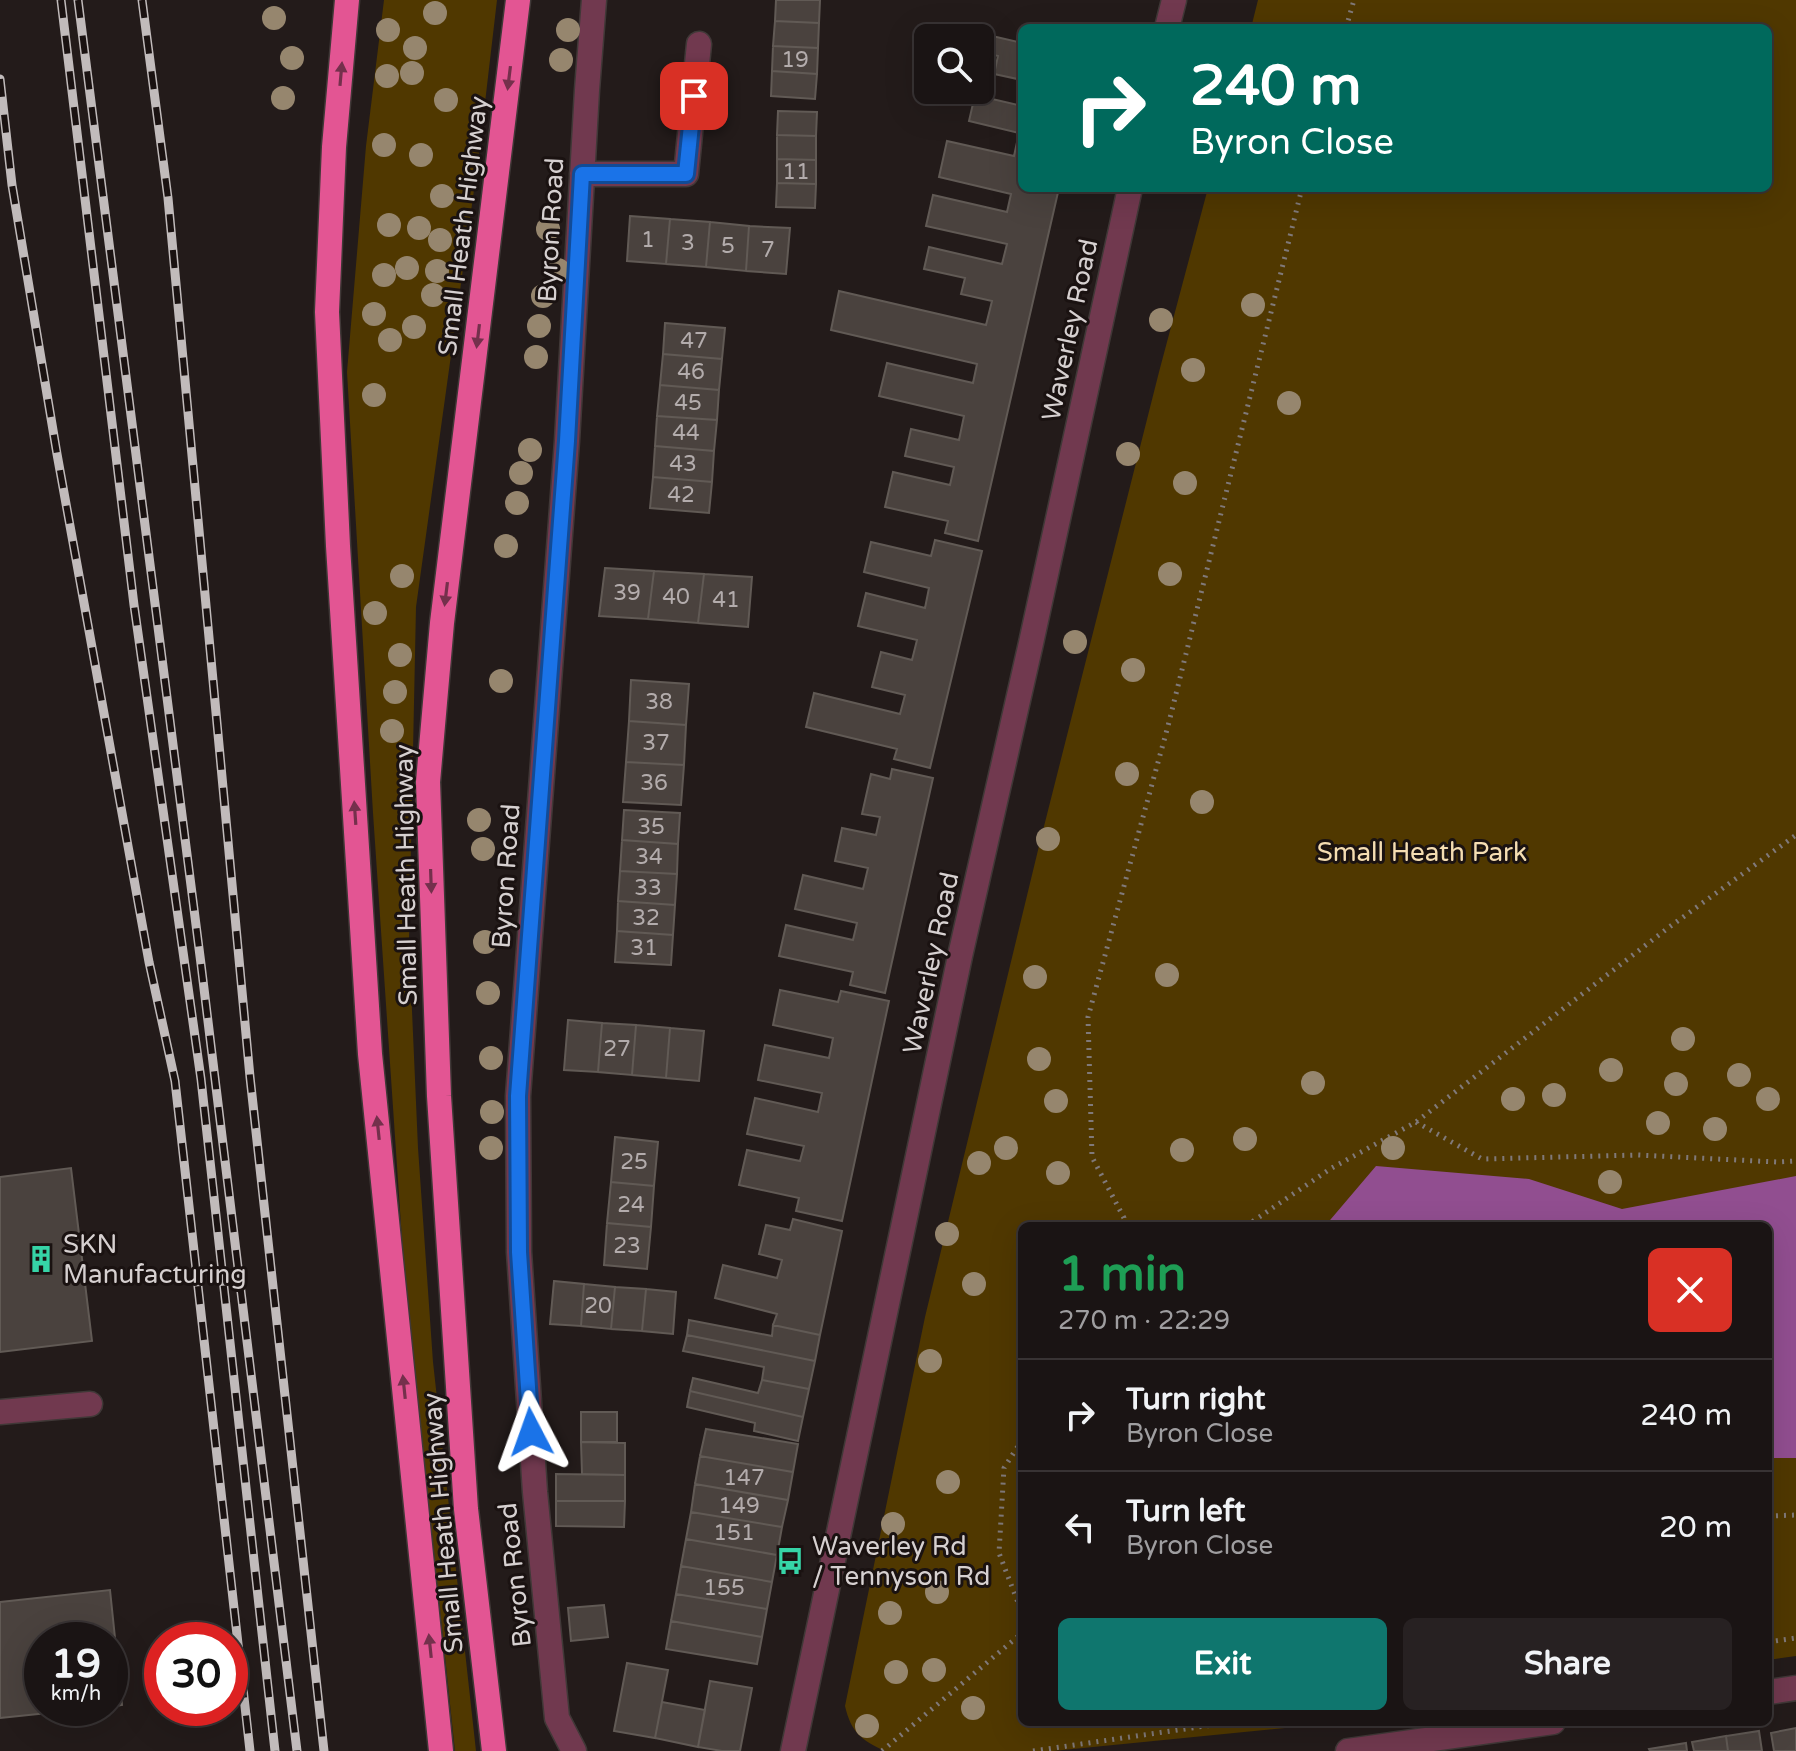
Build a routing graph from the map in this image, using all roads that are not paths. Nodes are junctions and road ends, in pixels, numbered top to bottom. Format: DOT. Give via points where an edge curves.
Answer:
graph roads {
  1 [pos="347,0"];
  2 [pos="518,0"];
  3 [pos="594,0"];
  4 [pos="1174,0"];
  5 [pos="1168,24"];
  6 [pos="699,44"];
  7 [pos="582,174"];
  8 [pos="1129,192"];
  9 [pos="90,1404"];
  10 [pos="0,1412"];
  11 [pos="1796,1688"];
  12 [pos="1772,1691"];
  13 [pos="1525,1726"];
  14 [pos="441,1751"];
  15 [pos="494,1751"];
  16 [pos="574,1751"];
  17 [pos="793,1751"];
  18 [pos="1348,1751"];
  14 -- 1 [label="highway, Small Heath Highway, one-way" via="370,1054 338,546 327,312"];
  2 -- 15 [label="highway, Small Heath Highway, one-way" via="442,623 428,782 439,1096 465,1493"];
  3 -- 7 [label="street, Byron Road"];
  4 -- 5 [label="street"];
  6 -- 7 [label="street" via="686,174"];
  7 -- 16 [label="street, Byron Road" via="518,1096 519,1252 535,1492 557,1718"];
  8 -- 17 [label="street, Waverley Road" via="960,956"];
  9 -- 10 [label="street"];
  11 -- 12 [label="street"];
  13 -- 18 [label="street"];
}
